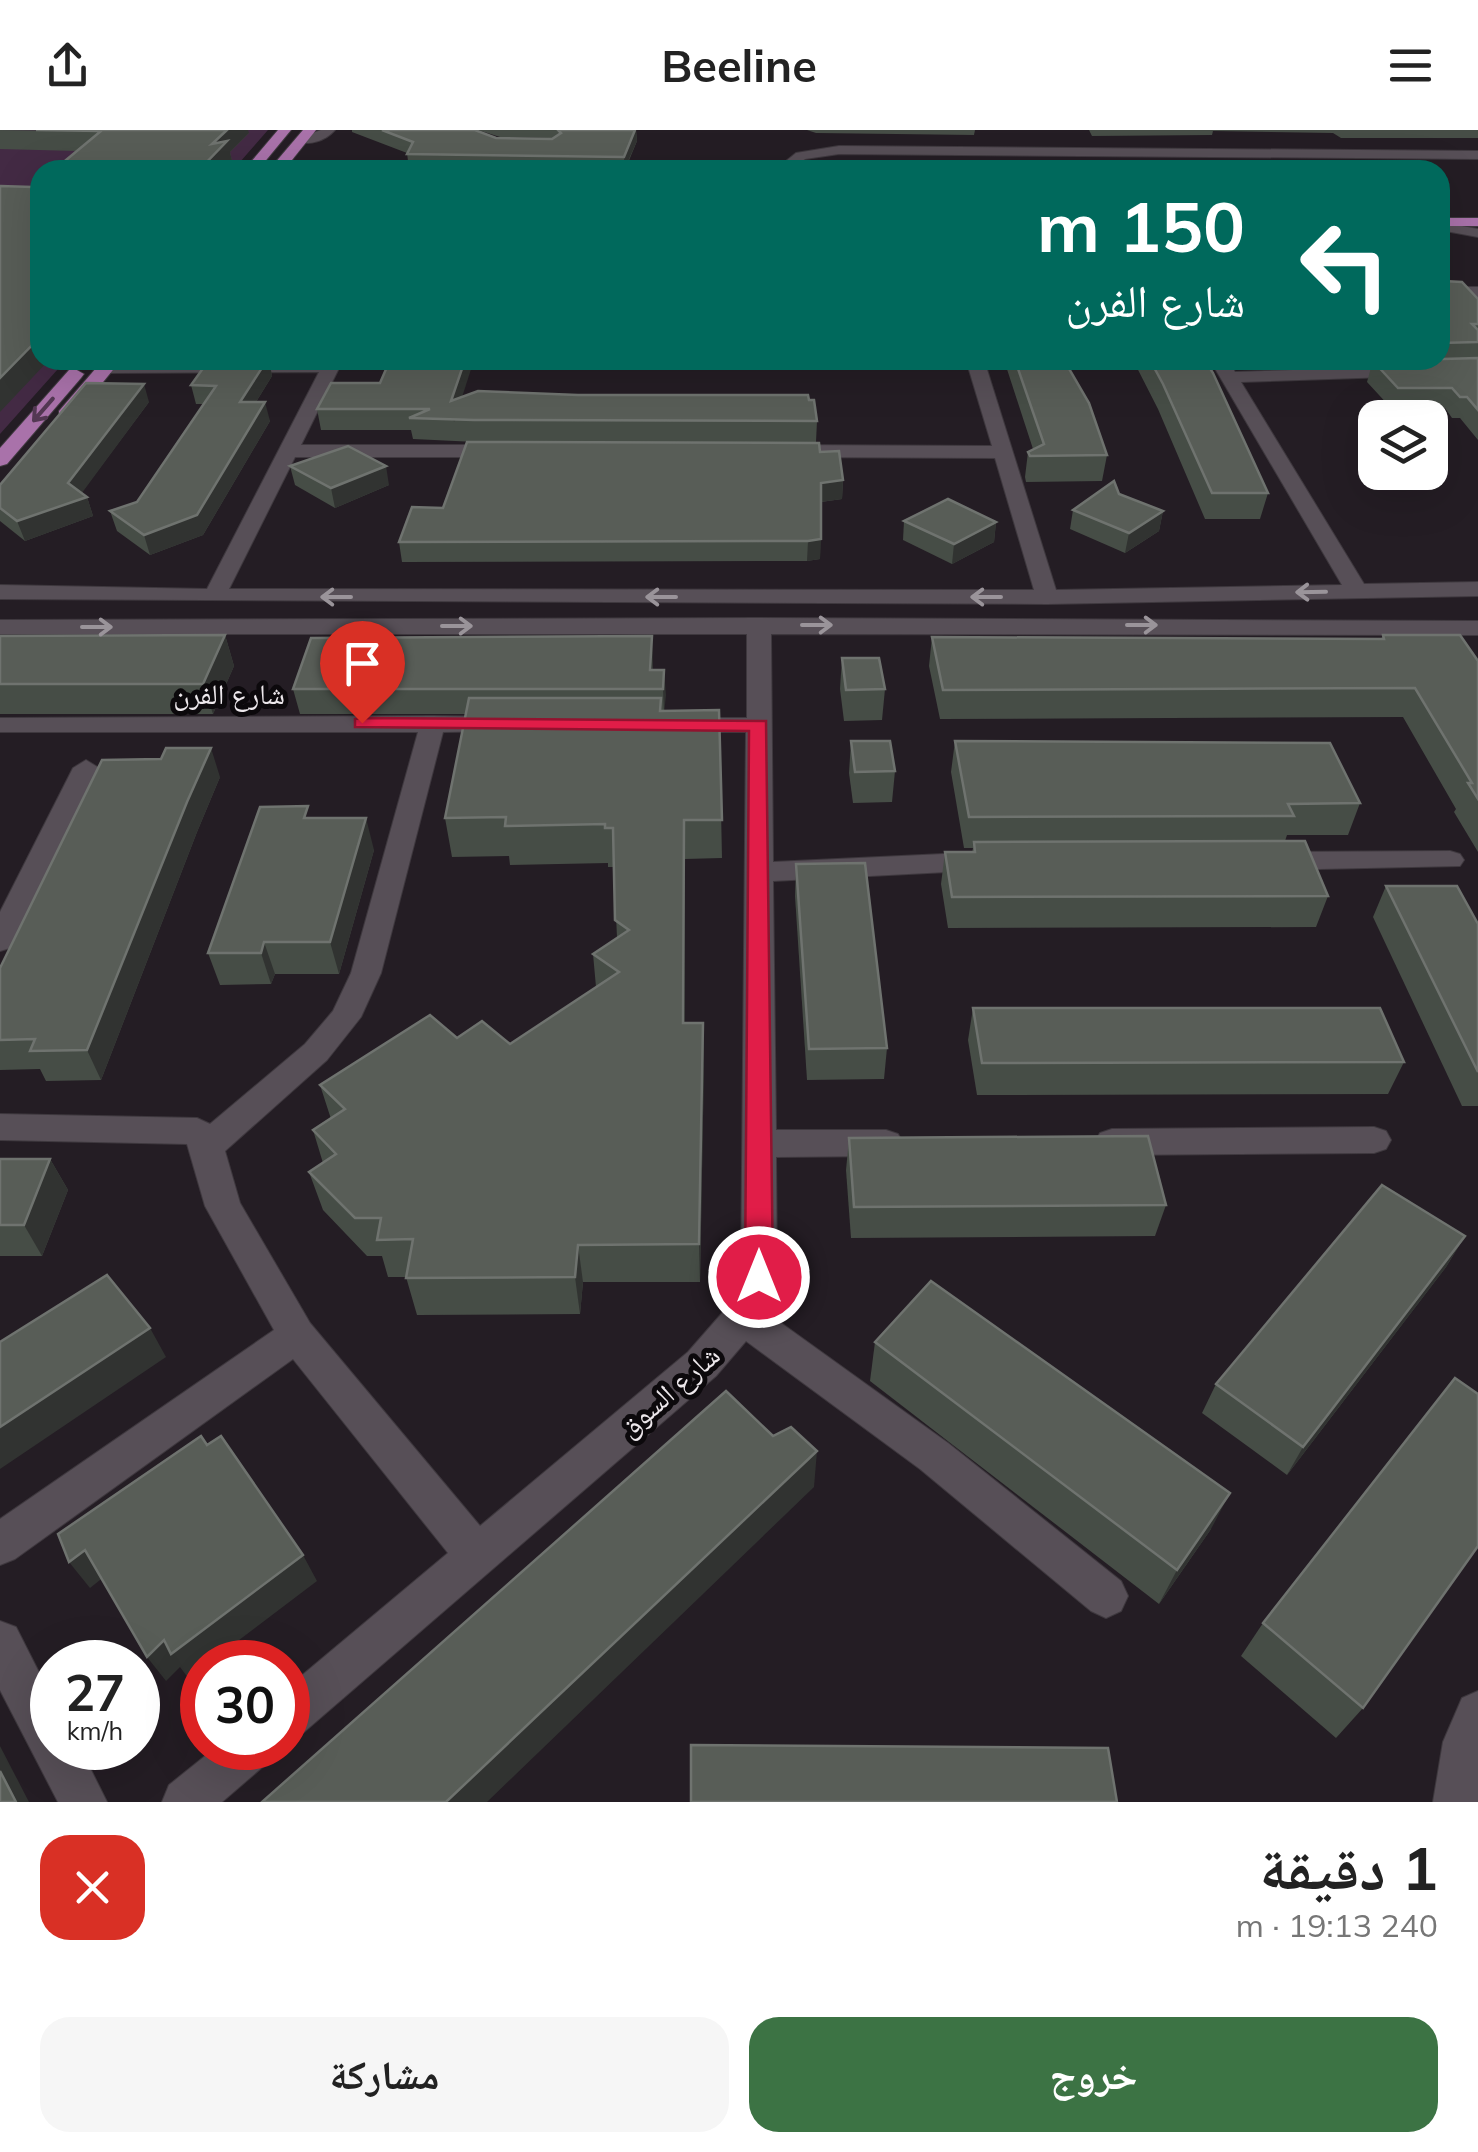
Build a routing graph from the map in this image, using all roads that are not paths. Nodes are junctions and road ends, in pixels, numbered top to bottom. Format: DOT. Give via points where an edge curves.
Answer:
graph roads {
  1 [pos="285,130"];
  2 [pos="329,130"];
  3 [pos="306,135"];
  4 [pos="999,151"];
  5 [pos="1060,152"];
  6 [pos="1478,158"];
  7 [pos="978,159"];
  8 [pos="260,160"];
  9 [pos="285,160"];
  10 [pos="796,160"];
  11 [pos="858,160"];
  12 [pos="1083,160"];
  13 [pos="1478,222"];
  14 [pos="1450,223"];
  15 [pos="1450,227"];
  16 [pos="1478,234"];
  17 [pos="1450,292"];
  18 [pos="1478,292"];
  19 [pos="77,370"];
  20 [pos="104,370"];
  21 [pos="329,370"];
  22 [pos="978,370"];
  23 [pos="1226,370"];
  24 [pos="1450,370"];
  25 [pos="1478,370"];
  26 [pos="58,424"];
  27 [pos="288,451"];
  28 [pos="528,451"];
  29 [pos="768,451"];
  30 [pos="1000,452"];
  31 [pos="0,460"];
  32 [pos="1478,590"];
  33 [pos="1414,591"];
  34 [pos="0,592"];
  35 [pos="1357,592"];
  36 [pos="215,596"];
  37 [pos="1047,598"];
  38 [pos="759,625"];
  39 [pos="1433,626"];
  40 [pos="0,627"];
  41 [pos="1478,628"];
  42 [pos="433,723"];
  43 [pos="0,724"];
  44 [pos="529,724"];
  45 [pos="644,724"];
  46 [pos="759,725"];
  47 [pos="86,768"];
  48 [pos="1450,860"];
  49 [pos="1023,861"];
  50 [pos="1242,861"];
  51 [pos="759,872"];
  52 [pos="0,942"];
  53 [pos="0,1127"];
  54 [pos="1374,1140"];
  55 [pos="1074,1142"];
  56 [pos="916,1143"];
  57 [pos="759,1144"];
  58 [pos="206,1147"];
  59 [pos="743,1318"];
  60 [pos="297,1335"];
  61 [pos="0,1544"];
  62 [pos="477,1555"];
  63 [pos="1106,1596"];
  64 [pos="0,1643"];
  65 [pos="310,1697"];
  66 [pos="30,1700"];
  67 [pos="1478,1714"];
  68 [pos="66,1770"];
  69 [pos="224,1770"];
  70 [pos="83,1802"];
  71 [pos="186,1802"];
  72 [pos="1457,1802"];
  1 -- 8 [label="main road"];
  2 -- 3 [label="street"];
  3 -- 9 [label="main road"];
  4 -- 5 [label="street"];
  4 -- 7 [label="street"];
  4 -- 10 [label="street" via="826,151"];
  5 -- 6 [label="street"];
  5 -- 12 [label="street"];
  6 -- 12 [label="street"];
  7 -- 11 [label="street"];
  7 -- 12 [label="street"];
  13 -- 14 [label="main road"];
  15 -- 16 [label="street"];
  17 -- 18 [label="street"];
  19 -- 31 [label="main road, one-way"];
  20 -- 26 [label="main road"];
  21 -- 27 [label="street"];
  22 -- 30 [label="street"];
  23 -- 35 [label="street"];
  24 -- 25 [label="street"];
  27 -- 28 [label="street"];
  27 -- 36 [label="street"];
  29 -- 30 [label="street"];
  30 -- 37 [label="street"];
  32 -- 33 [label="street"];
  33 -- 35 [label="street"];
  33 -- 39 [label="street" via="1437,608"];
  34 -- 36 [label="street"];
  35 -- 37 [label="street, one-way"];
  37 -- 36 [label="street, one-way"];
  38 -- 39 [label="street, one-way"];
  40 -- 38 [label="street, one-way"];
  38 -- 46 [label="street, شارع السوق"];
  39 -- 41 [label="street"];
  42 -- 43 [label="street, شارع الفرن"];
  42 -- 44 [label="street, شارع الفرن"];
  42 -- 58 [label="street" via="366,973 345,1017 316,1052"];
  45 -- 46 [label="street"];
  46 -- 51 [label="street, شارع السوق"];
  47 -- 52 [label="street"];
  48 -- 50 [label="street"];
  49 -- 51 [label="street"];
  51 -- 57 [label="street, شارع السوق"];
  53 -- 58 [label="street" via="197,1131"];
  54 -- 55 [label="street"];
  56 -- 57 [label="street"];
  57 -- 59 [label="street, شارع السوق" via="759,1277"];
  58 -- 60 [label="street" via="223,1206"];
  59 -- 62 [label="street, شارع السوق" via="702,1364"];
  59 -- 63 [label="street" via="934,1456"];
  60 -- 61 [label="street"];
  60 -- 62 [label="street"];
  62 -- 65 [label="street, شارع السوق"];
  64 -- 66 [label="street"];
  67 -- 72 [label="street" via="1466,1742"];
  68 -- 70 [label="street"];
  69 -- 71 [label="street"];
}
